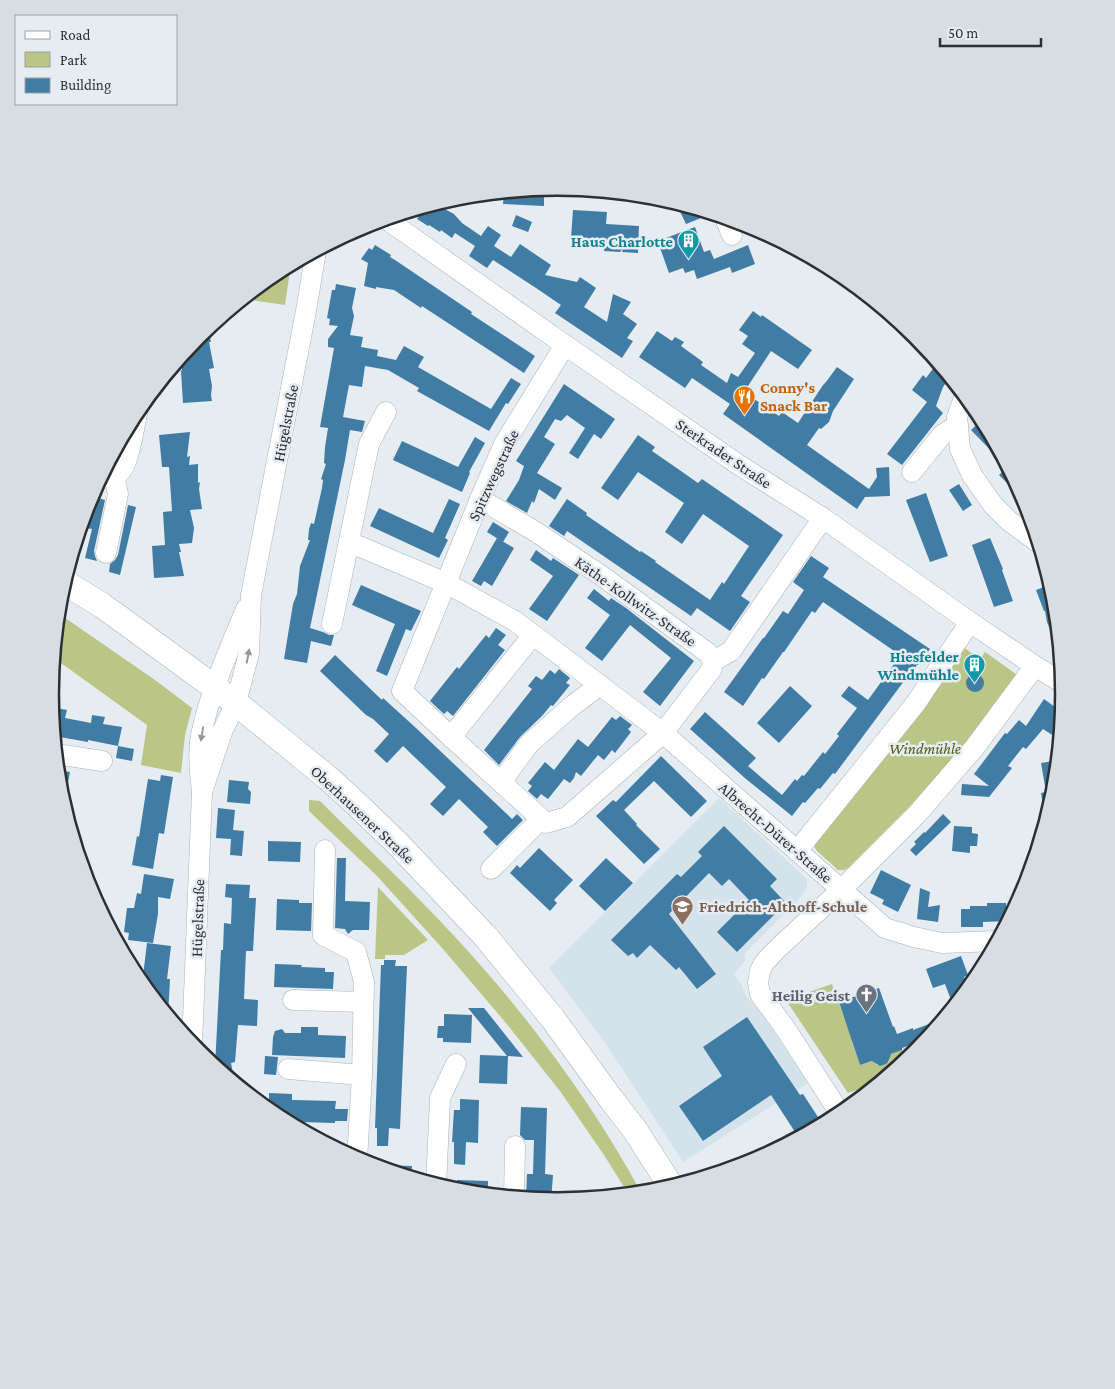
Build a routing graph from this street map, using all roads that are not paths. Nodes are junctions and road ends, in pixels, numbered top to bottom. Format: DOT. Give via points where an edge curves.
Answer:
graph roads {
  1 [pos="393,224"];
  2 [pos="315,259"];
  3 [pos="565,345"];
  4 [pos="962,403"];
  5 [pos="386,412"];
  6 [pos="958,425"];
  7 [pos="132,435"];
  8 [pos="912,472"];
  9 [pos="109,476"];
  10 [pos="108,479"];
  11 [pos="480,499"];
  12 [pos="823,518"];
  13 [pos="1031,537"];
  14 [pos="349,542"];
  15 [pos="106,552"];
  16 [pos="446,583"];
  17 [pos="71,586"];
  18 [pos="251,595"];
  19 [pos="970,622"];
  20 [pos="332,624"];
  21 [pos="533,635"];
  22 [pos="714,661"];
  23 [pos="1035,666"];
  24 [pos="1056,679"];
  25 [pos="600,685"];
  26 [pos="215,687"];
  27 [pos="236,703"];
  28 [pos="664,733"];
  29 [pos="451,738"];
  30 [pos="63,755"];
  31 [pos="102,761"];
  32 [pos="501,782"];
  33 [pos="202,792"];
  34 [pos="541,819"];
  35 [pos="325,850"];
  36 [pos="797,851"];
  37 [pos="492,869"];
  38 [pos="841,890"];
  39 [pos="988,946"];
  40 [pos="293,1000"];
  41 [pos="363,1002"];
  42 [pos="192,1033"];
  43 [pos="456,1064"];
  44 [pos="288,1069"];
  45 [pos="362,1075"];
  46 [pos="611,1099"];
  47 [pos="837,1107"];
  48 [pos="515,1146"];
  49 [pos="358,1151"];
  50 [pos="436,1178"];
  51 [pos="667,1181"];
  52 [pos="656,1184"];
  53 [pos="514,1191"];
  1 -- 3 [label="street, Sterkrader Straße"];
  2 -- 18 [label="street, Hügelstraße"];
  3 -- 11 [label="street, Spitzwegstraße" via="504,444"];
  3 -- 12 [label="street, Sterkrader Straße" via="739,465"];
  4 -- 6 [label="street"];
  5 -- 14 [label="street" via="368,444"];
  6 -- 8 [label="street" via="942,436"];
  6 -- 13 [label="street" via="960,449 972,474 993,506"];
  7 -- 9 [label="street" via="121,472"];
  10 -- 15 [label="street" via="118,494"];
  11 -- 16 [label="street, Spitzwegstraße"];
  11 -- 22 [label="street, Käthe-Kollwitz-Straße" via="602,576 708,653"];
  12 -- 19 [label="street, Sterkrader Straße"];
  12 -- 22 [label="street" via="731,651"];
  14 -- 16 [label="street, Albrecht-Dürer-Straße"];
  14 -- 20 [label="street"];
  16 -- 21 [label="street, Albrecht-Dürer-Straße" via="515,621"];
  16 -- 29 [label="street, Spitzwegstraße" via="402,691"];
  17 -- 26 [label="main road, Oberhausener Straße"];
  18 -- 26 [label="street, Hügelstraße"];
  27 -- 18 [label="street, Hügelstraße, one-way" via="249,653"];
  19 -- 23 [label="street, Sterkrader Straße"];
  19 -- 36 [label="street" via="916,703"];
  21 -- 25 [label="street, Albrecht-Dürer-Straße"];
  21 -- 29 [label="street"];
  22 -- 28 [label="street" via="711,670"];
  23 -- 24 [label="street, Sterkrader Straße"];
  23 -- 38 [label="street" via="975,747 924,806"];
  25 -- 28 [label="street, Albrecht-Dürer-Straße"];
  25 -- 32 [label="street" via="529,744"];
  26 -- 27 [label="main road, Oberhausener Straße"];
  26 -- 33 [label="street, Hügelstraße, one-way" via="202,732 199,759"];
  27 -- 33 [label="street, Hügelstraße" via="222,732"];
  27 -- 46 [label="main road, Oberhausener Straße" via="335,784 396,842 486,938 553,1019"];
  28 -- 34 [label="street" via="567,818 546,823"];
  28 -- 36 [label="street, Albrecht-Dürer-Straße"];
  29 -- 32 [label="street"];
  30 -- 31 [label="street"];
  32 -- 34 [label="street"];
  33 -- 42 [label="street, Hügelstraße"];
  34 -- 37 [label="street"];
  35 -- 41 [label="street" via="323,935 356,952 364,982"];
  36 -- 38 [label="street, Albrecht-Dürer-Straße"];
  38 -- 39 [label="street, Albrecht-Dürer-Straße" via="886,928 942,942"];
  38 -- 47 [label="street" via="764,963 758,983 760,994"];
  40 -- 41 [label="street"];
  41 -- 45 [label="street"];
  43 -- 50 [label="street" via="440,1098"];
  44 -- 45 [label="street"];
  45 -- 49 [label="street"];
  46 -- 51 [label="main road, Oberhausener Straße"];
  46 -- 52 [label="main road, Oberhausener Straße"];
  48 -- 53 [label="street"];
}
